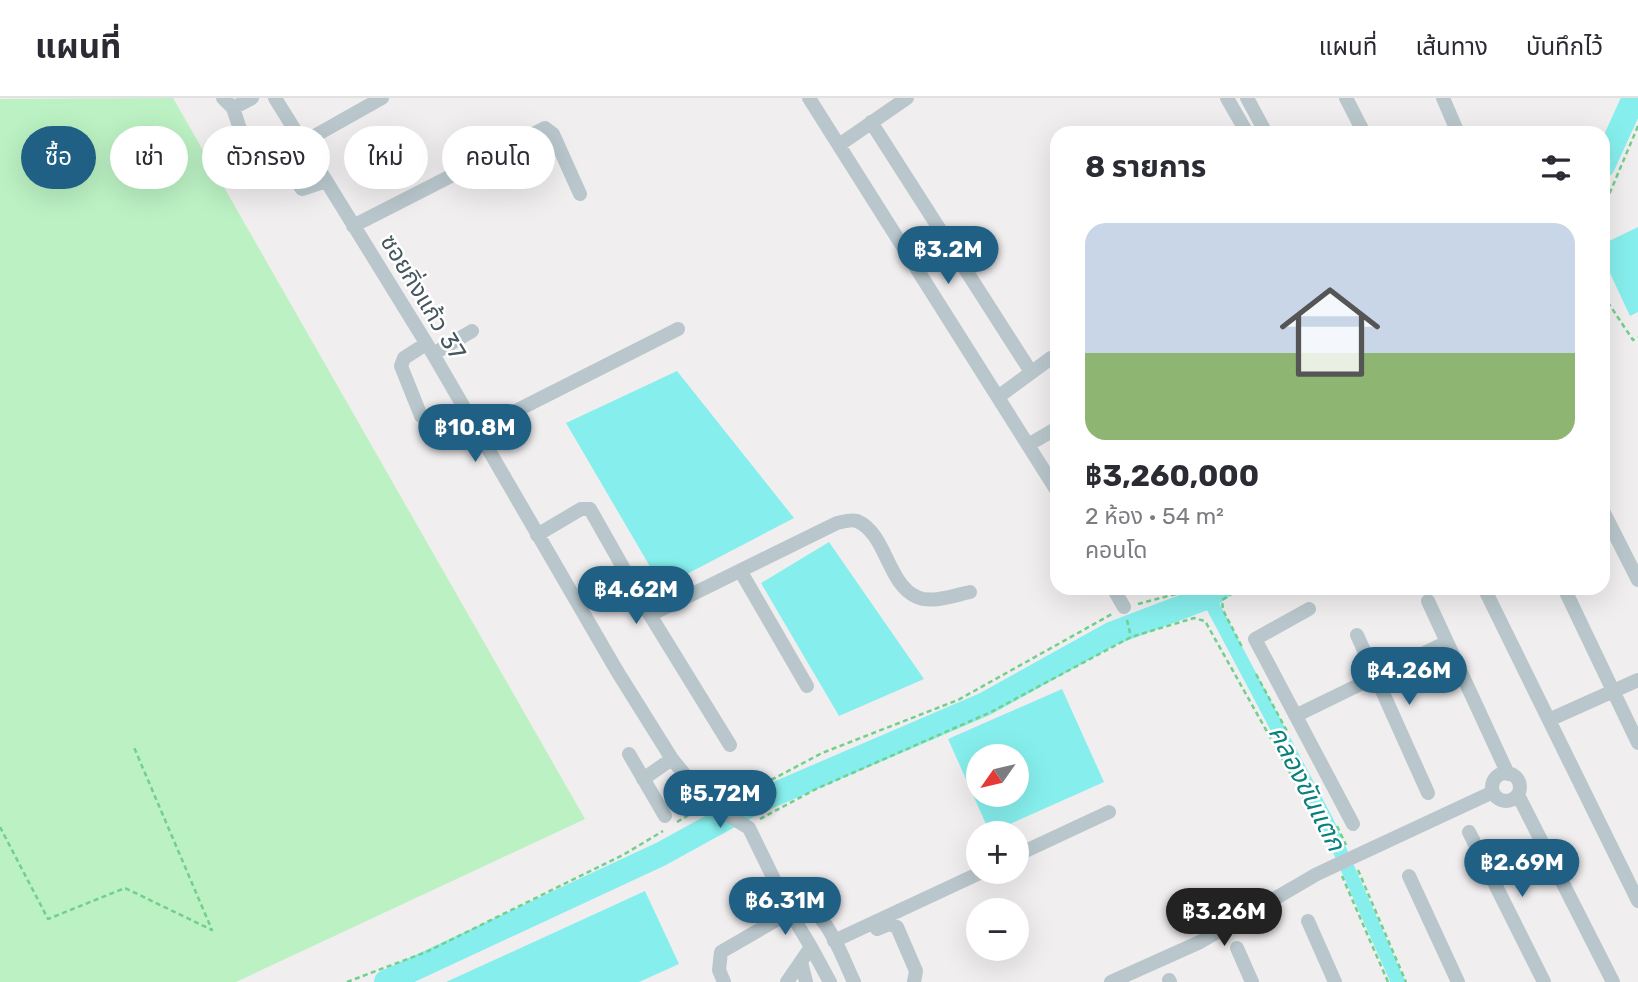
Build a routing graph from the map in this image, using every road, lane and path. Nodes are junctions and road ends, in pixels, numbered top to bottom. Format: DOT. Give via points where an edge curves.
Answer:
graph roads {
  1 [pos="253,98"];
  2 [pos="275,98"];
  3 [pos="382,98"];
  4 [pos="809,98"];
  5 [pos="907,98"];
  6 [pos="1227,98"];
  7 [pos="1247,98"];
  8 [pos="1346,98"];
  9 [pos="1443,98"];
  10 [pos="228,103"];
  11 [pos="871,122"];
  12 [pos="238,126"];
  13 [pos="292,126"];
  14 [pos="1243,126"];
  15 [pos="1262,126"];
  16 [pos="1360,126"];
  17 [pos="1455,126"];
  18 [pos="1638,126"];
  19 [pos="330,127"];
  20 [pos="839,145"];
  21 [pos="330,188"];
  22 [pos="1610,192"];
  23 [pos="580,194"];
  24 [pos="353,226"];
  25 [pos="1610,306"];
  26 [pos="678,329"];
  27 [pos="472,331"];
  28 [pos="1638,337"];
  29 [pos="430,349"];
  30 [pos="1050,359"];
  31 [pos="1031,372"];
  32 [pos="998,397"];
  33 [pos="421,416"];
  34 [pos="477,431"];
  35 [pos="1050,432"];
  36 [pos="1028,445"];
  37 [pos="1050,477"];
  38 [pos="1610,525"];
  39 [pos="537,535"];
  40 [pos="741,572"];
  41 [pos="1638,580"];
  42 [pos="970,592"];
  43 [pos="1117,595"];
  44 [pos="1171,595"];
  45 [pos="1230,595"];
  46 [pos="1488,595"];
  47 [pos="1567,595"];
  48 [pos="1428,601"];
  49 [pos="1124,607"];
  50 [pos="1310,609"];
  51 [pos="650,615"];
  52 [pos="1357,635"];
  53 [pos="1131,637"];
  54 [pos="1447,642"];
  55 [pos="1248,657"];
  56 [pos="1254,669"];
  57 [pos="1376,677"];
  58 [pos="1638,680"];
  59 [pos="807,686"];
  60 [pos="1613,691"];
  61 [pos="1297,715"];
  62 [pos="1551,719"];
  63 [pos="1292,740"];
  64 [pos="1638,743"];
  65 [pos="133,745"];
  66 [pos="730,745"];
  67 [pos="629,754"];
  68 [pos="672,759"];
  69 [pos="1508,774"];
  70 [pos="643,779"];
  71 [pos="1493,792"];
  72 [pos="1428,793"];
  73 [pos="1518,795"];
  74 [pos="708,803"];
  75 [pos="1109,812"];
  76 [pos="1334,821"];
  77 [pos="669,822"];
  78 [pos="1353,824"];
  79 [pos="0,827"];
  80 [pos="750,828"];
  81 [pos="1469,832"];
  82 [pos="1029,849"];
  83 [pos="1351,855"];
  84 [pos="1336,863"];
  85 [pos="1356,867"];
  86 [pos="1341,875"];
  87 [pos="1409,876"];
  88 [pos="966,880"];
  89 [pos="785,896"];
  90 [pos="1638,901"];
  91 [pos="790,912"];
  92 [pos="1308,921"];
  93 [pos="835,943"];
  94 [pos="811,947"];
  95 [pos="1237,948"];
  96 [pos="801,962"];
  97 [pos="347,982"];
  98 [pos="724,982"];
  99 [pos="787,982"];
  100 [pos="806,982"];
  101 [pos="830,982"];
  102 [pos="854,982"];
  103 [pos="914,982"];
  104 [pos="1111,982"];
  105 [pos="1252,982"];
  106 [pos="1335,982"];
  107 [pos="1388,982"];
  108 [pos="1406,982"];
  109 [pos="1458,982"];
  110 [pos="1544,982"];
  111 [pos="1613,982"];
  1 -- 10 [label="street"];
  2 -- 13 [label="street, ซอยกิ่งแก้ว 37"];
  3 -- 19 [label="street"];
  4 -- 20 [label="street"];
  5 -- 11 [label="street"];
  6 -- 14 [label="street"];
  7 -- 15 [label="street"];
  8 -- 16 [label="street"];
  9 -- 17 [label="street"];
  10 -- 12 [label="street"];
  11 -- 20 [label="street"];
  11 -- 31 [label="street"];
  18 -- 22 [label="path"];
  20 -- 32 [label="street"];
  21 -- 24 [label="street, ซอยกิ่งแก้ว 37"];
  23 -- 24 [label="street" via="553,134 545,128"];
  24 -- 29 [label="street, ซอยกิ่งแก้ว 37"];
  25 -- 28 [label="path" via="1633,340"];
  26 -- 34 [label="street"];
  27 -- 29 [label="street"];
  29 -- 33 [label="street" via="404,358 401,366"];
  29 -- 34 [label="street, ซอยกิ่งแก้ว 37"];
  30 -- 31 [label="street"];
  31 -- 32 [label="street"];
  32 -- 36 [label="street"];
  34 -- 39 [label="street, ซอยกิ่งแก้ว 37"];
  35 -- 36 [label="street"];
  36 -- 37 [label="street"];
  38 -- 41 [label="street"];
  39 -- 51 [label="street" via="581,509 590,509"];
  39 -- 68 [label="street, ซอยกิ่งแก้ว 37"];
  40 -- 42 [label="street" via="849,520 869,530 904,586 917,598"];
  40 -- 51 [label="street"];
  40 -- 59 [label="street"];
  43 -- 49 [label="street"];
  44 -- 49 [label="path"];
  45 -- 55 [label="path" via="1222,600 1223,610"];
  46 -- 62 [label="street"];
  47 -- 60 [label="street"];
  48 -- 54 [label="street"];
  49 -- 53 [label="path"];
  49 -- 74 [label="path" via="958,699"];
  50 -- 61 [label="street" via="1255,639"];
  51 -- 66 [label="street"];
  52 -- 57 [label="street"];
  53 -- 80 [label="path" via="991,712 770,811"];
  53 -- 84 [label="path" via="1194,618 1205,621"];
  54 -- 57 [label="street"];
  54 -- 69 [label="street"];
  56 -- 63 [label="path"];
  57 -- 61 [label="street"];
  57 -- 72 [label="street"];
  58 -- 60 [label="street"];
  60 -- 62 [label="street"];
  60 -- 64 [label="street"];
  61 -- 78 [label="street"];
  62 -- 90 [label="street"];
  65 -- 79 [label="path" via="212,930 125,888 48,919"];
  67 -- 70 [label="street"];
  68 -- 70 [label="street"];
  68 -- 74 [label="street, ซอยกิ่งแก้ว 37"];
  69 -- 71 [label="street" via="1495,779"];
  69 -- 73 [label="street" via="1519,782"];
  70 -- 77 [label="street"];
  71 -- 73 [label="street" via="1503,801"];
  71 -- 104 [label="street" via="1317,874 1200,942"];
  73 -- 111 [label="street"];
  74 -- 77 [label="path"];
  74 -- 80 [label="street, ซอยกิ่งแก้ว 37"];
  75 -- 82 [label="street"];
  76 -- 83 [label="path"];
  77 -- 97 [label="path" via="623,855 426,952"];
  80 -- 89 [label="street"];
  81 -- 110 [label="street"];
  85 -- 108 [label="path"];
  86 -- 107 [label="path"];
  87 -- 109 [label="street"];
  88 -- 93 [label="street"];
  89 -- 91 [label="street"];
  89 -- 93 [label="street" via="812,906"];
  91 -- 94 [label="street"];
  91 -- 98 [label="street" via="721,952 719,970"];
  92 -- 106 [label="street"];
  93 -- 102 [label="street"];
  93 -- 103 [label="street" via="896,925 916,971"];
  94 -- 96 [label="street"];
  94 -- 101 [label="street"];
  95 -- 105 [label="street"];
  96 -- 99 [label="street"];
  96 -- 100 [label="street"];
}
